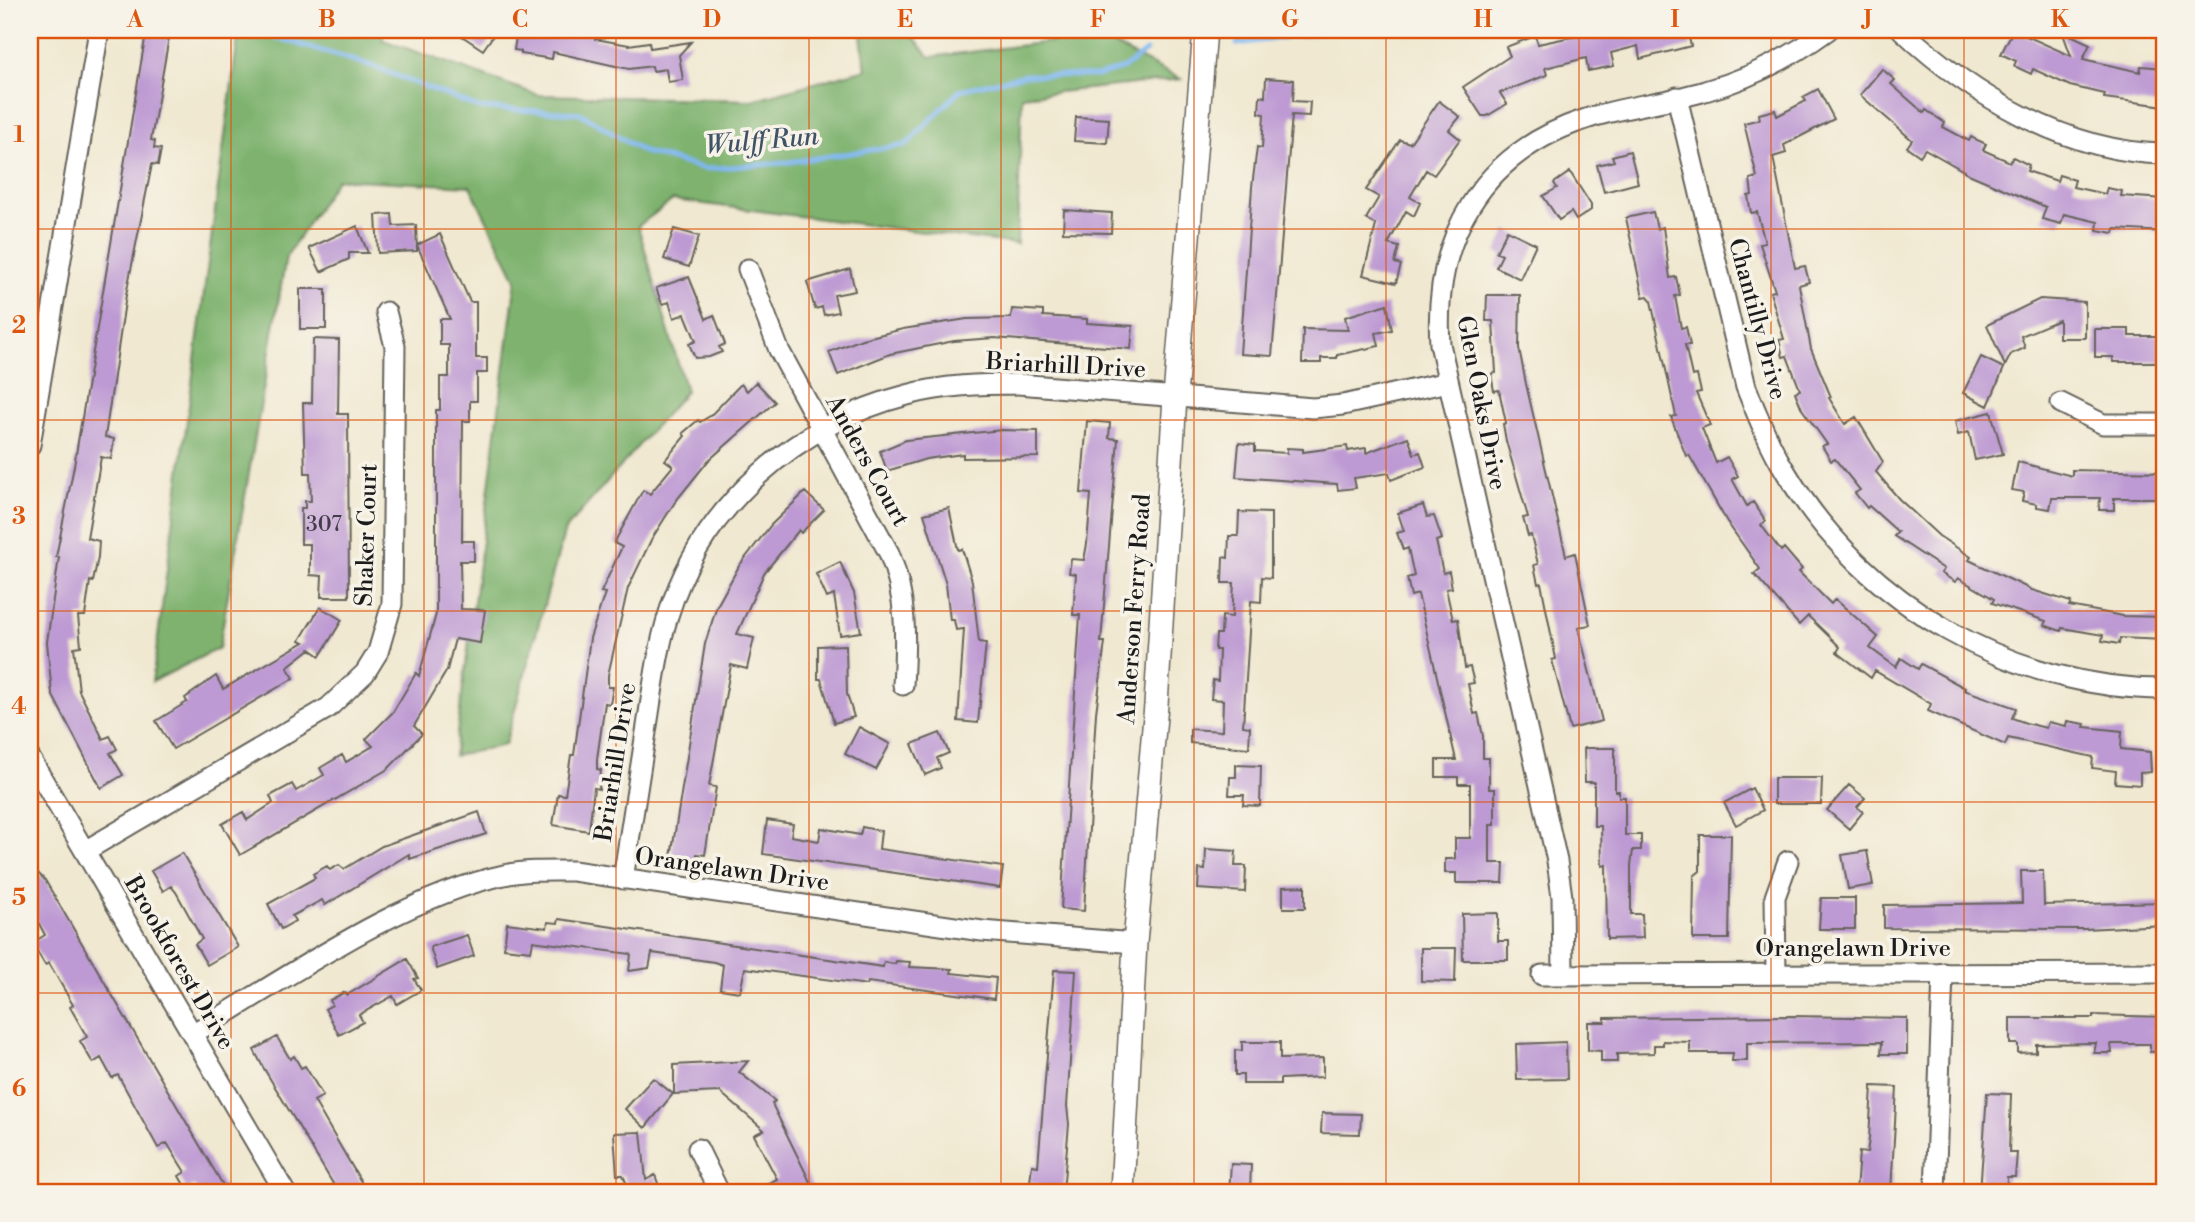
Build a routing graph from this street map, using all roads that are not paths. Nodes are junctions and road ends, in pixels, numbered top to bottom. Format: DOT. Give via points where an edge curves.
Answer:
graph roads {
  1 [pos="99,30"];
  2 [pos="1205,30"];
  3 [pos="1828,30"];
  4 [pos="1902,30"];
  5 [pos="1677,97"];
  6 [pos="2165,154"];
  7 [pos="748,270"];
  8 [pos="386,312"];
  9 [pos="1448,382"];
  10 [pos="1175,397"];
  11 [pos="2061,403"];
  12 [pos="2165,424"];
  13 [pos="821,428"];
  14 [pos="30,444"];
  15 [pos="903,685"];
  16 [pos="2165,689"];
  17 [pos="30,758"];
  18 [pos="85,851"];
  19 [pos="1788,861"];
  20 [pos="623,879"];
  21 [pos="1135,943"];
  22 [pos="1943,973"];
  23 [pos="2165,973"];
  24 [pos="1563,974"];
  25 [pos="1776,974"];
  26 [pos="1542,975"];
  27 [pos="192,1034"];
  28 [pos="698,1149"];
  29 [pos="285,1192"];
  30 [pos="719,1192"];
  31 [pos="1122,1192"];
  32 [pos="1935,1192"];
  1 -- 14 [label="street"];
  2 -- 10 [label="street, Anderson Ferry Road"];
  3 -- 5 [label="street, Glen Oaks Drive" via="1745,77"];
  4 -- 6 [label="street" via="1931,58 2016,112 2095,143"];
  5 -- 9 [label="street, Glen Oaks Drive" via="1556,129 1527,146 1483,186 1454,236 1440,285 1440,344"];
  5 -- 16 [label="street, Chantilly Drive" via="1746,387 1787,475 1815,515 1867,572 1897,597 1971,643 2053,674 2115,686"];
  7 -- 13 [label="street, Anders Court" via="779,350"];
  8 -- 18 [label="street, Shaker Court" via="396,346 393,587 387,629 378,652 348,692 328,708"];
  9 -- 10 [label="street, Briarhill Drive" via="1313,408"];
  9 -- 24 [label="street, Glen Oaks Drive" via="1557,861"];
  10 -- 13 [label="street, Briarhill Drive" via="976,384 908,394"];
  10 -- 21 [label="street, Anderson Ferry Road" via="1156,705"];
  11 -- 12 [label="street" via="2103,424"];
  13 -- 15 [label="street, Anders Court" via="899,578 907,629"];
  13 -- 20 [label="street, Briarhill Drive" via="778,458 724,511 680,583 658,656"];
  17 -- 18 [label="street, Brookforest Drive"];
  18 -- 27 [label="street, Brookforest Drive"];
  19 -- 25 [label="street" via="1775,897"];
  20 -- 21 [label="street, Orangelawn Drive" via="982,931"];
  20 -- 27 [label="street, Orangelawn Drive" via="538,871 504,875 421,902"];
  21 -- 31 [label="street, Anderson Ferry Road"];
  22 -- 23 [label="street, Orangelawn Drive"];
  22 -- 25 [label="street, Orangelawn Drive"];
  22 -- 32 [label="street"];
  24 -- 25 [label="street, Orangelawn Drive"];
  24 -- 26 [label="street, Orangelawn Drive"];
  27 -- 29 [label="street, Brookforest Drive"];
  28 -- 30 [label="street"];
}
